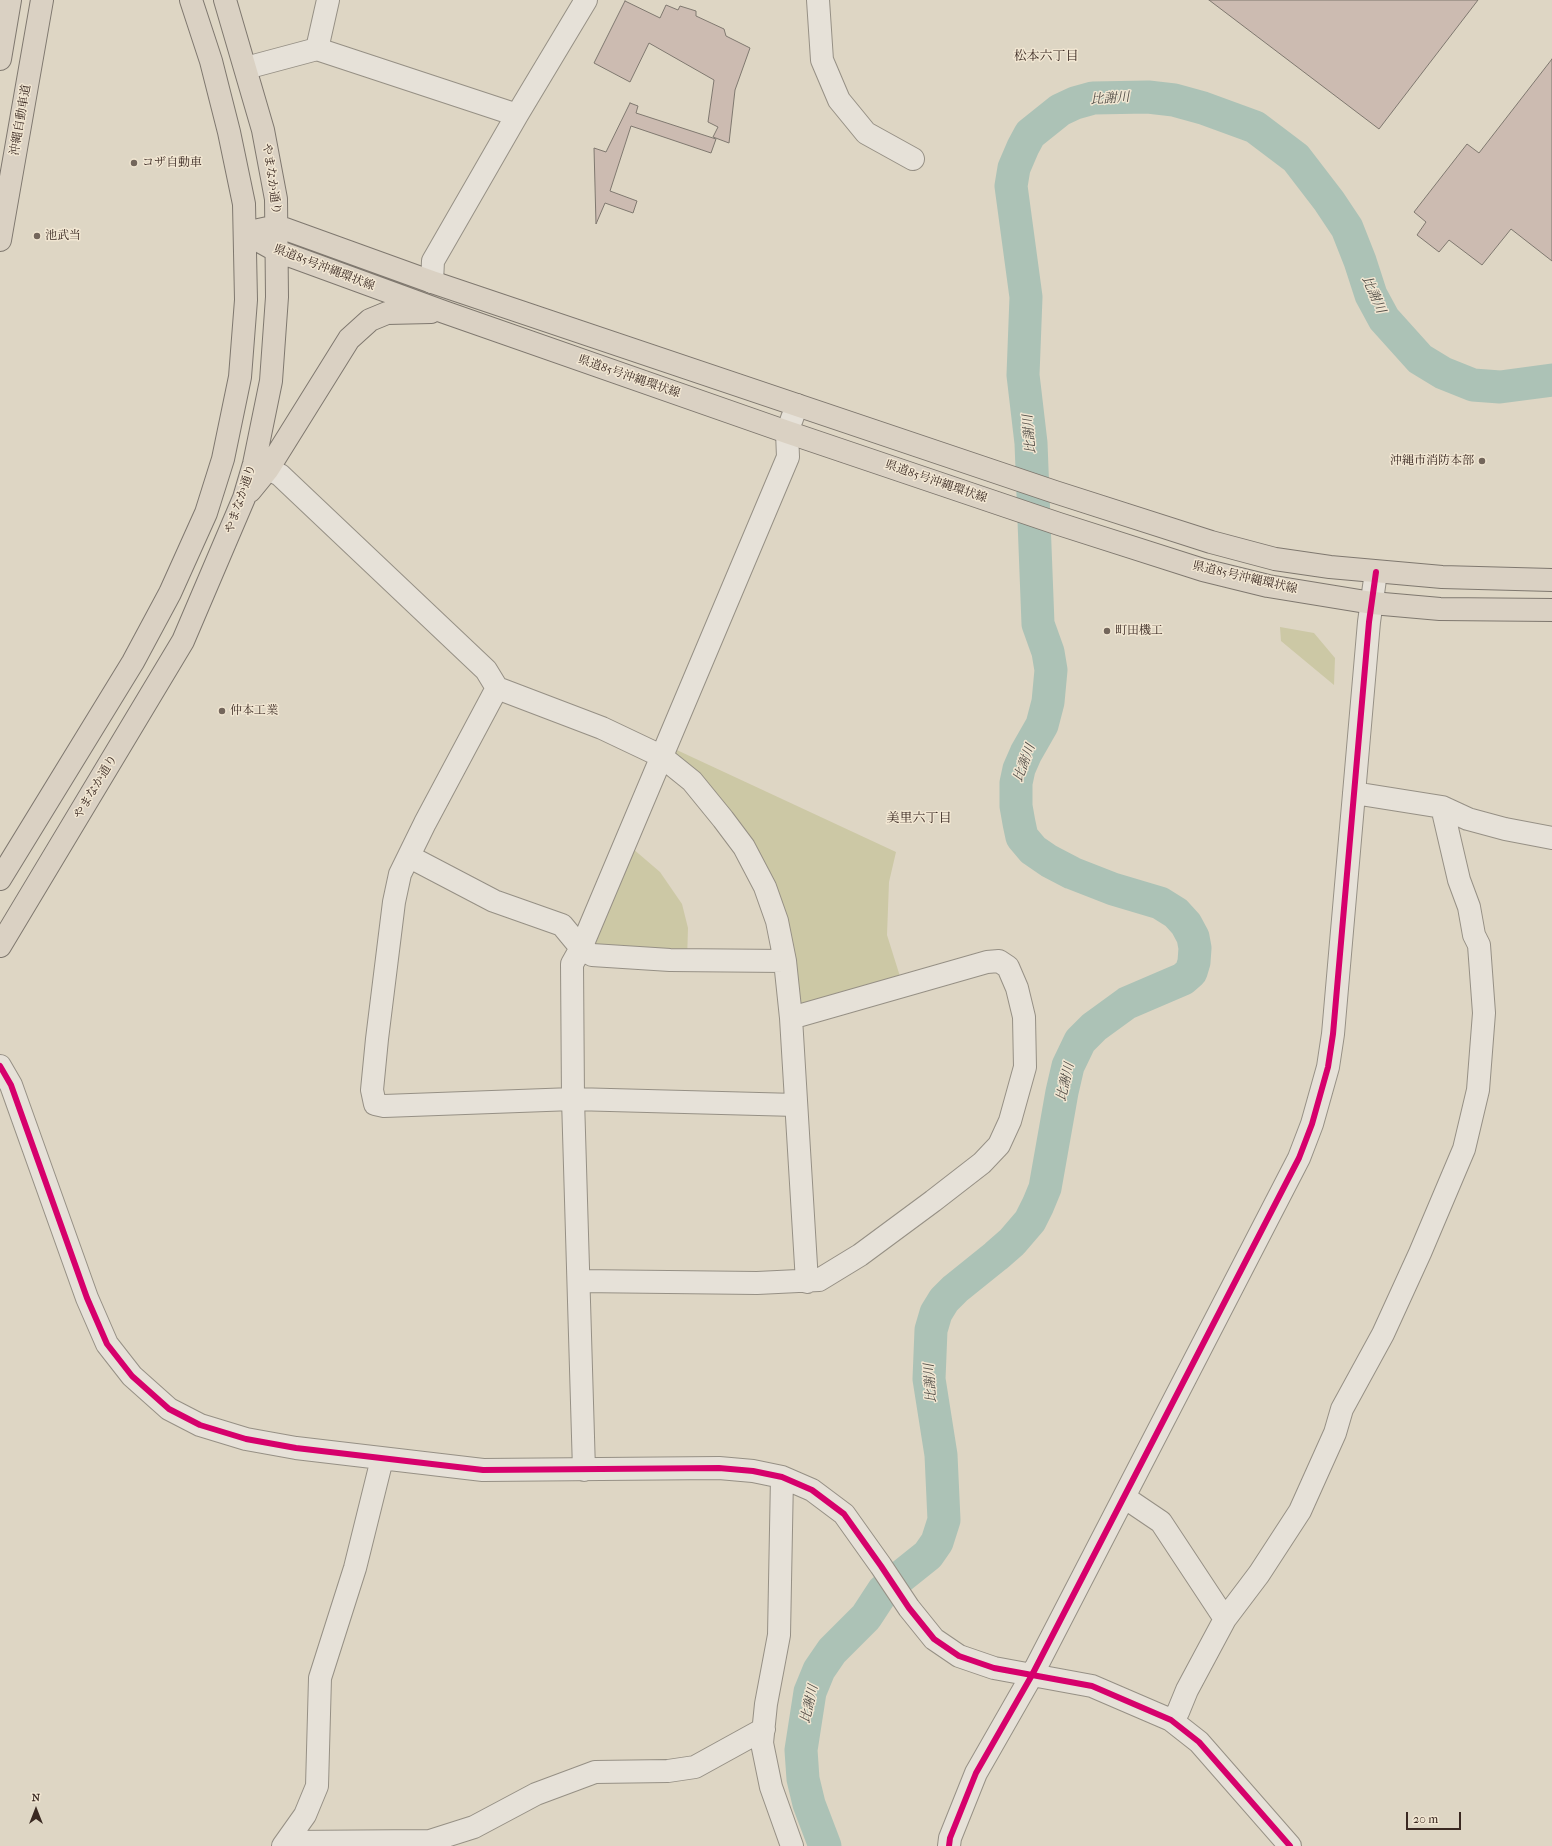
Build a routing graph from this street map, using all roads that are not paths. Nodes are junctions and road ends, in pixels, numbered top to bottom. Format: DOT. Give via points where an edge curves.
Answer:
graph roads {
  1 [pos="10,0"];
  2 [pos="42,0"];
  3 [pos="191,0"];
  4 [pos="225,0"];
  5 [pos="328,0"];
  6 [pos="586,0"];
  7 [pos="818,0"];
  8 [pos="317,49"];
  9 [pos="0,59"];
  10 [pos="246,68"];
  11 [pos="516,115"];
  12 [pos="913,159"];
  13 [pos="277,226"];
  14 [pos="245,232"];
  15 [pos="0,240"];
  16 [pos="277,251"];
  17 [pos="432,282"];
  18 [pos="444,312"];
  19 [pos="797,405"];
  20 [pos="787,432"];
  21 [pos="268,469"];
  22 [pos="244,498"];
  23 [pos="1376,572"];
  24 [pos="1552,580"];
  25 [pos="1372,603"];
  26 [pos="1552,610"];
  27 [pos="497,688"];
  28 [pos="661,756"];
  29 [pos="1354,793"];
  30 [pos="1442,807"];
  31 [pos="1552,838"];
  32 [pos="410,856"];
  33 [pos="0,879"];
  34 [pos="0,946"];
  35 [pos="581,948"];
  36 [pos="785,961"];
  37 [pos="792,1018"];
  38 [pos="0,1066"];
  39 [pos="573,1098"];
  40 [pos="796,1105"];
  41 [pos="579,1281"];
  42 [pos="807,1282"];
  43 [pos="382,1459"];
  44 [pos="584,1470"];
  45 [pos="782,1476"];
  46 [pos="1124,1497"];
  47 [pos="1224,1619"];
  48 [pos="1032,1675"];
  49 [pos="1171,1720"];
  50 [pos="764,1729"];
  51 [pos="285,1844"];
  52 [pos="792,1846"];
  53 [pos="949,1846"];
  54 [pos="1290,1846"];
  1 -- 9 [label="main road"];
  2 -- 15 [label="main road, 沖縄自動車道"];
  3 -- 14 [label="main road" via="211,61 229,132 244,204"];
  4 -- 10 [label="main road, やまなか通り"];
  5 -- 8 [label="street"];
  6 -- 11 [label="street"];
  7 -- 12 [label="street" via="822,60 839,100 866,133"];
  8 -- 10 [label="street"];
  8 -- 11 [label="street"];
  10 -- 13 [label="main road, やまなか通り" via="270,161"];
  11 -- 17 [label="street" via="433,261"];
  13 -- 14 [label="main road, 県道85号沖縄環状線"];
  13 -- 16 [label="main road, やまなか通り"];
  13 -- 17 [label="main road, 県道85号沖縄環状線"];
  14 -- 16 [label="main road, 県道85号沖縄環状線"];
  14 -- 33 [label="main road" via="246,300 240,377 223,459 206,513 170,593 133,662"];
  16 -- 18 [label="main road, 県道85号沖縄環状線"];
  16 -- 22 [label="main road, やまなか通り" via="277,297 271,381 254,464"];
  17 -- 19 [label="main road, 県道85号沖縄環状線"];
  18 -- 20 [label="main road, 県道85号沖縄環状線"];
  18 -- 21 [label="main road" via="387,313 370,320 349,339"];
  19 -- 20 [label="street"];
  19 -- 23 [label="main road, 県道85号沖縄環状線" via="1211,542 1275,559"];
  20 -- 25 [label="main road, 県道85号沖縄環状線" via="1203,570 1268,586"];
  20 -- 28 [label="street" via="788,457"];
  21 -- 22 [label="main road"];
  21 -- 27 [label="street" via="280,474 486,670"];
  22 -- 34 [label="main road, やまなか通り" via="183,641"];
  23 -- 24 [label="main road, 県道85号沖縄環状線"];
  23 -- 25 [label="street"];
  25 -- 26 [label="main road, 県道85号沖縄環状線" via="1440,609"];
  25 -- 29 [label="street"];
  27 -- 28 [label="street" via="602,728"];
  27 -- 32 [label="street"];
  28 -- 35 [label="street"];
  28 -- 36 [label="street" via="692,781 744,847 765,887 777,921"];
  29 -- 30 [label="street"];
  29 -- 46 [label="street" via="1333,1034 1328,1067 1312,1124 1299,1158"];
  30 -- 31 [label="street" via="1468,819"];
  30 -- 47 [label="street" via="1459,880 1479,945 1484,1013 1478,1090 1464,1149 1389,1321 1342,1409 1335,1432 1300,1511 1259,1574"];
  32 -- 35 [label="street" via="494,901 562,925"];
  32 -- 39 [label="street" via="400,874 394,902 372,1090 375,1104 384,1106"];
  35 -- 36 [label="street" via="592,955 618,958"];
  35 -- 39 [label="street" via="572,964"];
  36 -- 37 [label="street"];
  37 -- 40 [label="street"];
  37 -- 42 [label="street" via="987,962 999,961 1008,967 1017,988 1024,1017 1025,1067 1010,1121 999,1145 982,1164 860,1255 819,1280"];
  38 -- 43 [label="street" via="11,1085 87,1298 107,1344 132,1376 169,1409 200,1425 246,1439"];
  39 -- 40 [label="street"];
  39 -- 41 [label="street"];
  40 -- 42 [label="street"];
  41 -- 42 [label="street"];
  41 -- 44 [label="street"];
  43 -- 44 [label="street" via="483,1470"];
  43 -- 51 [label="street" via="355,1568 320,1678 317,1786 305,1815"];
  44 -- 45 [label="street" via="719,1468"];
  45 -- 48 [label="street" via="812,1490 844,1514 909,1608 934,1639 959,1656 994,1668"];
  45 -- 50 [label="street" via="779,1635"];
  46 -- 47 [label="street" via="1161,1522"];
  46 -- 48 [label="street"];
  47 -- 49 [label="street" via="1178,1712"];
  48 -- 49 [label="street" via="1092,1686"];
  48 -- 53 [label="street" via="976,1773"];
  49 -- 54 [label="street" via="1199,1742"];
  50 -- 51 [label="street" via="696,1767 668,1771 594,1772 536,1794 474,1827 430,1841"];
  50 -- 52 [label="street" via="762,1743 771,1788"];
}
